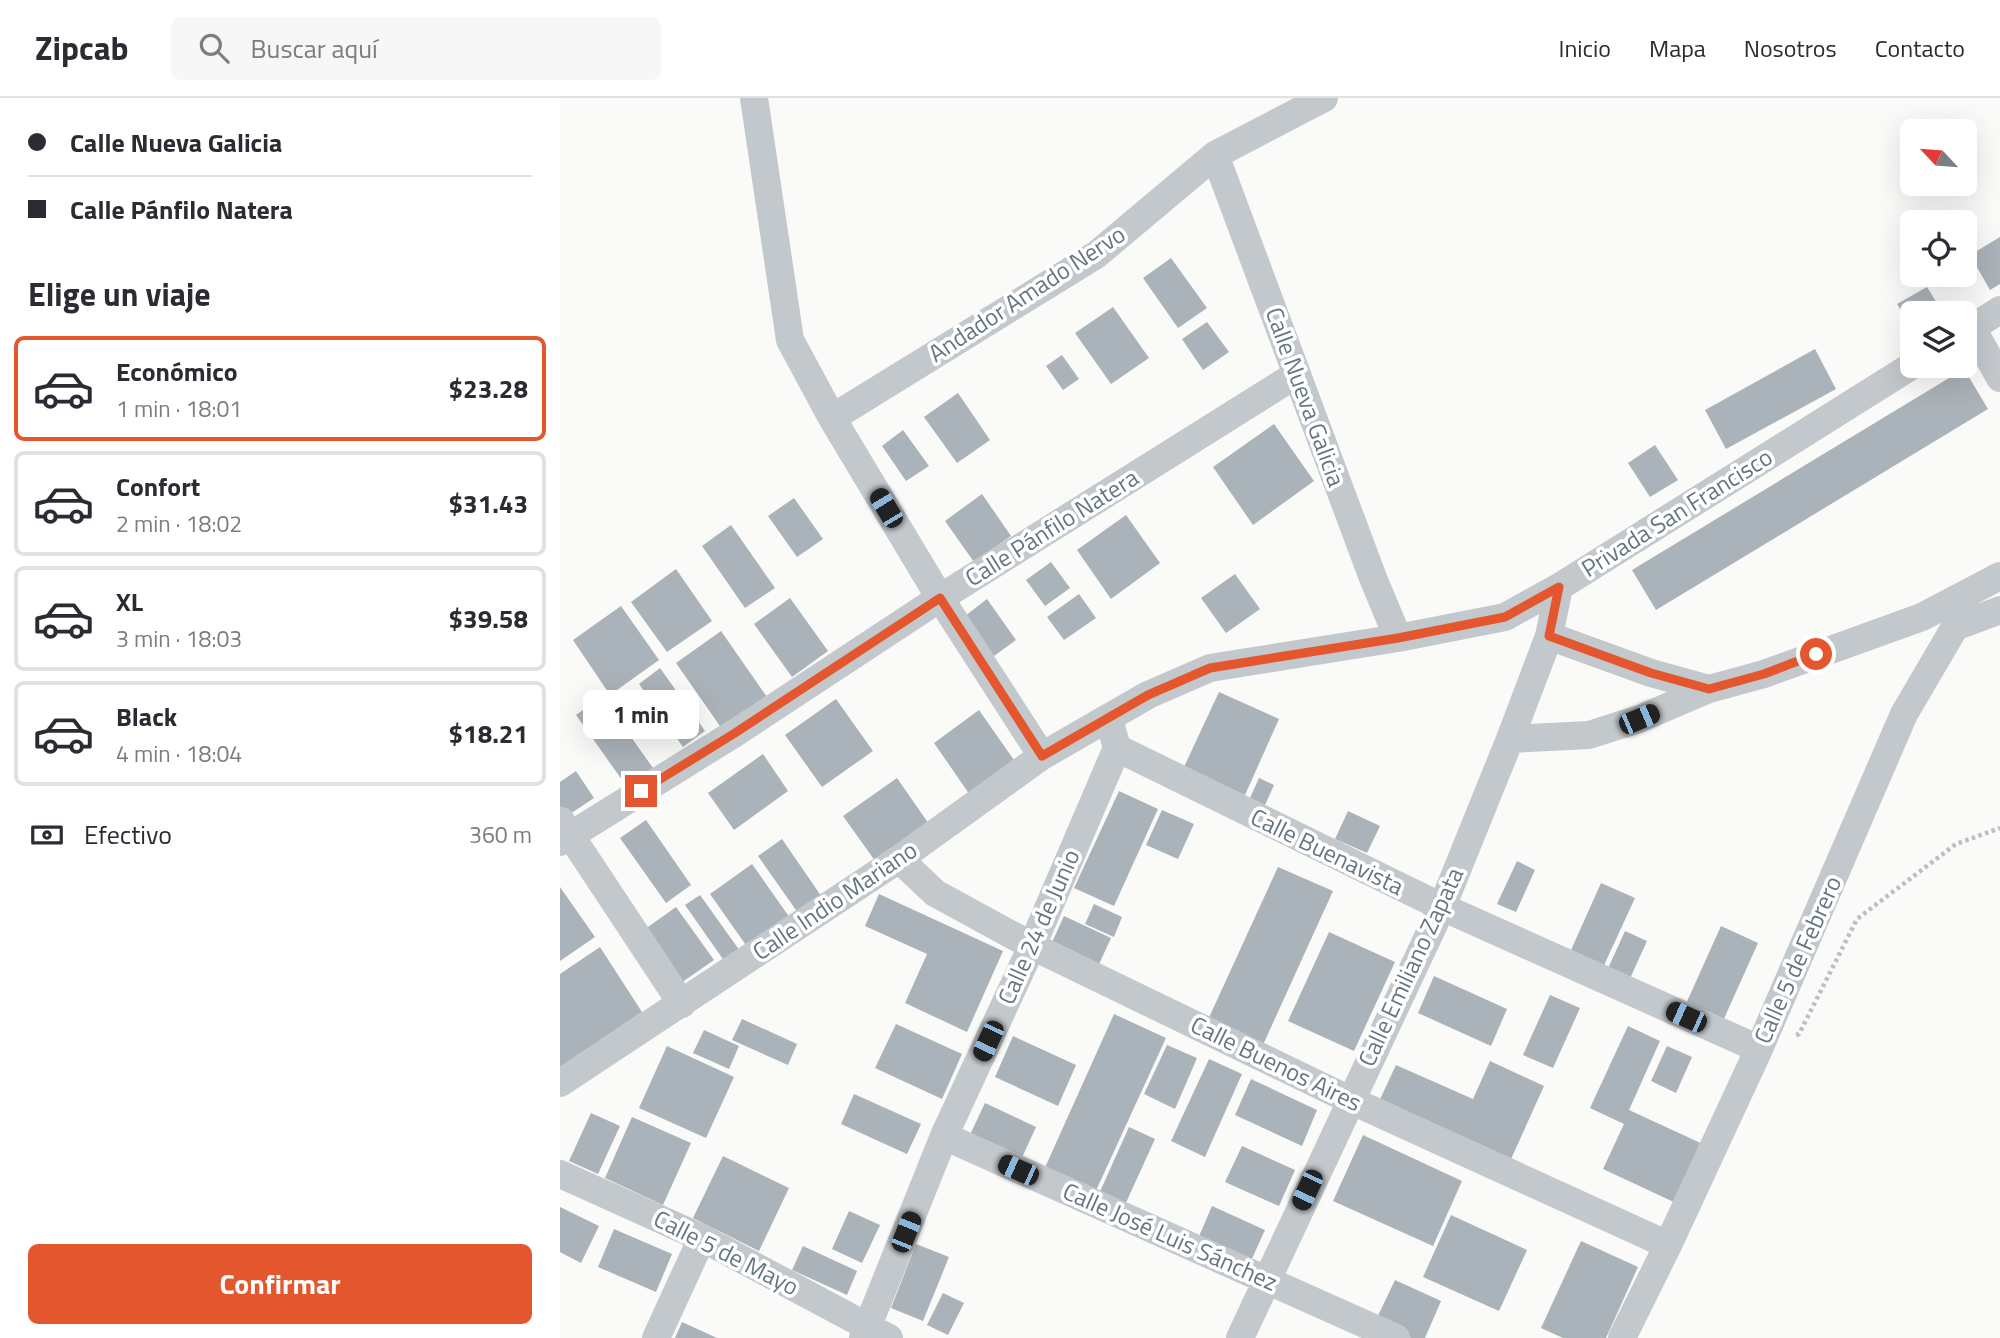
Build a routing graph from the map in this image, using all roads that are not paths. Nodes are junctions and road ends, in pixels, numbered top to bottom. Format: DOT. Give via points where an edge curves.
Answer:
graph roads {
  1 [pos="754,98"];
  2 [pos="1324,98"];
  3 [pos="1215,155"];
  4 [pos="2000,310"];
  5 [pos="1977,325"];
  6 [pos="1977,342"];
  7 [pos="1297,373"];
  8 [pos="1900,373"];
  9 [pos="2000,378"];
  10 [pos="832,418"];
  11 [pos="2000,576"];
  12 [pos="1559,587"];
  13 [pos="940,598"];
  14 [pos="2000,610"];
  15 [pos="1549,636"];
  16 [pos="1398,638"];
  17 [pos="1709,689"];
  18 [pos="1109,719"];
  19 [pos="1510,739"];
  20 [pos="1117,748"];
  21 [pos="1042,756"];
  22 [pos="563,832"];
  23 [pos="899,859"];
  24 [pos="1442,907"];
  25 [pos="1032,946"];
  26 [pos="682,1004"];
  27 [pos="1759,1049"];
  28 [pos="560,1083"];
  29 [pos="1350,1100"];
  30 [pos="944,1136"];
  31 [pos="560,1174"];
  32 [pos="702,1238"];
  33 [pos="1668,1245"];
  34 [pos="1265,1280"];
  35 [pos="874,1334"];
  36 [pos="656,1338"];
  37 [pos="1240,1338"];
  38 [pos="1396,1338"];
  39 [pos="1622,1338"];
  1 -- 10 [label="street" via="790,340"];
  2 -- 3 [label="street, Andador Amado Nervo"];
  3 -- 7 [label="street, Calle Nueva Galicia"];
  3 -- 10 [label="street, Andador Amado Nervo" via="1096,255"];
  4 -- 5 [label="street"];
  6 -- 9 [label="street"];
  7 -- 13 [label="street, Calle Pánfilo Natera"];
  7 -- 16 [label="street, Calle Nueva Galicia"];
  8 -- 12 [label="street, Privada San Francisco"];
  10 -- 13 [label="street"];
  11 -- 17 [label="street" via="1922,617"];
  12 -- 15 [label="street, Calle Emiliano Zapata"];
  12 -- 16 [label="street, Privada San Francisco" via="1505,617"];
  13 -- 21 [label="street"];
  13 -- 22 [label="street, Calle Pánfilo Natera" via="735,733"];
  14 -- 27 [label="street, Calle 5 de Febrero" via="1955,627 1904,714"];
  15 -- 17 [label="street"];
  15 -- 19 [label="street, Calle Emiliano Zapata"];
  16 -- 18 [label="street, Privada San Francisco" via="1210,668 1148,695"];
  17 -- 19 [label="street" via="1589,735"];
  18 -- 20 [label="street"];
  18 -- 21 [label="street, Calle Indio Mariano"];
  19 -- 24 [label="street, Calle Emiliano Zapata"];
  20 -- 24 [label="street, Calle Buenavista"];
  20 -- 25 [label="street, Calle 24 de Junio"];
  21 -- 23 [label="street, Calle Indio Mariano"];
  22 -- 26 [label="street"];
  23 -- 25 [label="street, Calle Buenos Aires" via="935,893"];
  23 -- 26 [label="street, Calle Indio Mariano"];
  24 -- 27 [label="street, Calle Buenavista"];
  24 -- 29 [label="street, Calle Emiliano Zapata"];
  25 -- 29 [label="street, Calle Buenos Aires"];
  25 -- 30 [label="street, Calle 24 de Junio"];
  26 -- 28 [label="street, Calle Indio Mariano"];
  27 -- 33 [label="street, Calle 5 de Febrero"];
  29 -- 33 [label="street, Calle Buenos Aires"];
  29 -- 34 [label="street, Calle Emiliano Zapata"];
  30 -- 34 [label="street, Calle José Luis Sánchez"];
  30 -- 35 [label="street, Calle 24 de Junio"];
  31 -- 32 [label="street, Calle 5 de Mayo"];
  32 -- 35 [label="street, Calle 5 de Mayo"];
  32 -- 36 [label="street"];
  33 -- 39 [label="street, Calle 5 de Febrero"];
  34 -- 37 [label="street, Calle Emiliano Zapata"];
  34 -- 38 [label="street, Calle José Luis Sánchez"];
}
